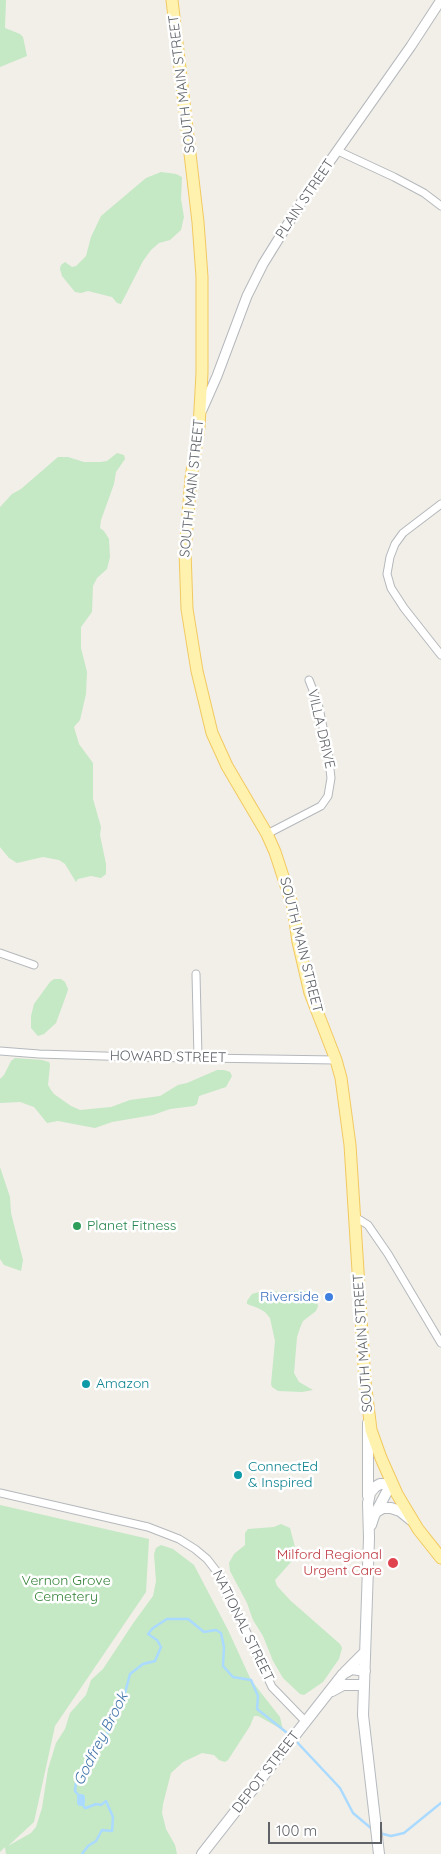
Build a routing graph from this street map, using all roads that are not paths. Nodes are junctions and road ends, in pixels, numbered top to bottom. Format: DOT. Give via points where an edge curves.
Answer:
graph roads {
  1 [pos="172,0"];
  2 [pos="440,0"];
  3 [pos="338,151"];
  4 [pos="441,206"];
  5 [pos="200,414"];
  6 [pos="441,504"];
  7 [pos="441,655"];
  8 [pos="309,680"];
  9 [pos="267,834"];
  10 [pos="0,954"];
  11 [pos="34,965"];
  12 [pos="196,974"];
  13 [pos="0,1051"];
  14 [pos="198,1057"];
  15 [pos="336,1060"];
  16 [pos="355,1216"];
  17 [pos="441,1343"];
  18 [pos="369,1417"];
  19 [pos="392,1484"];
  20 [pos="0,1494"];
  21 [pos="368,1503"];
  22 [pos="375,1513"];
  23 [pos="413,1521"];
  24 [pos="369,1534"];
  25 [pos="441,1558"];
  26 [pos="365,1652"];
  27 [pos="364,1671"];
  28 [pos="343,1674"];
  29 [pos="364,1685"];
  30 [pos="331,1691"];
  31 [pos="306,1722"];
  32 [pos="202,1854"];
  33 [pos="379,1854"];
  1 -- 5 [label="main road, SOUTH MAIN STREET" via="198,222 202,302"];
  2 -- 3 [label="street, PLAIN STREET" via="412,46"];
  3 -- 4 [label="street" via="402,181"];
  3 -- 5 [label="street, PLAIN STREET" via="292,217 254,281"];
  5 -- 9 [label="main road, SOUTH MAIN STREET" via="185,552 192,642 212,733 227,766"];
  6 -- 7 [label="street" via="395,544 387,574 391,588 404,608"];
  8 -- 9 [label="street, VILLA DRIVE" via="318,703 328,752 332,778 328,796 320,806"];
  9 -- 15 [label="main road, SOUTH MAIN STREET" via="293,907 310,993"];
  10 -- 11 [label="street"];
  12 -- 14 [label="street"];
  13 -- 14 [label="street, HOWARD STREET"];
  14 -- 15 [label="street, HOWARD STREET"];
  15 -- 16 [label="main road, SOUTH MAIN STREET" via="346,1105"];
  16 -- 17 [label="street" via="368,1226 388,1254"];
  16 -- 18 [label="main road, SOUTH MAIN STREET"];
  18 -- 19 [label="main road, SOUTH MAIN STREET" via="377,1449"];
  18 -- 21 [label="main road"];
  19 -- 21 [label="main road" via="375,1487"];
  19 -- 22 [label="main road"];
  19 -- 23 [label="main road, SOUTH MAIN STREET"];
  20 -- 31 [label="street, NATIONAL STREET" via="148,1527 195,1549 221,1577 272,1687"];
  21 -- 24 [label="main road"];
  22 -- 23 [label="main road" via="381,1508 391,1508"];
  22 -- 24 [label="main road"];
  23 -- 25 [label="main road, SOUTH MAIN STREET"];
  24 -- 26 [label="main road"];
  26 -- 27 [label="main road"];
  26 -- 28 [label="main road, DEPOT STREET"];
  27 -- 28 [label="main road" via="352,1669"];
  27 -- 29 [label="main road"];
  28 -- 30 [label="main road, DEPOT STREET"];
  29 -- 30 [label="main road" via="342,1685"];
  29 -- 33 [label="main road" via="364,1733"];
  30 -- 31 [label="main road, DEPOT STREET"];
  31 -- 32 [label="main road, DEPOT STREET"];
}
